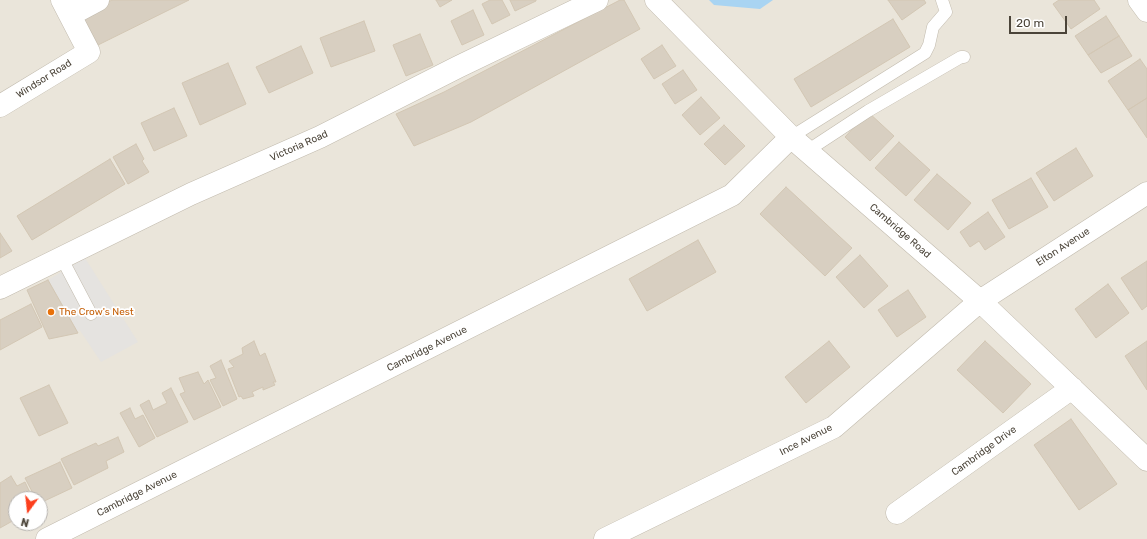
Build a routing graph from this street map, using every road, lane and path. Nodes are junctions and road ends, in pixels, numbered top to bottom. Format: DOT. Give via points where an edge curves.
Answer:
graph roads {
  1 [pos="98,0"];
  2 [pos="597,0"];
  3 [pos="656,0"];
  4 [pos="942,0"];
  5 [pos="1139,0"];
  6 [pos="66,8"];
  7 [pos="1147,11"];
  8 [pos="964,57"];
  9 [pos="0,106"];
  10 [pos="791,137"];
  11 [pos="807,151"];
  12 [pos="1147,193"];
  13 [pos="61,257"];
  14 [pos="0,288"];
  15 [pos="980,301"];
  16 [pos="91,314"];
  17 [pos="1072,388"];
  18 [pos="1147,460"];
  19 [pos="897,513"];
  20 [pos="47,539"];
  21 [pos="605,539"];
  1 -- 6 [label="street"];
  2 -- 13 [label="street, Victoria Road" via="320,137 191,194"];
  3 -- 10 [label="street, Cambridge Road"];
  4 -- 10 [label="lane" via="946,12 933,27 925,53"];
  5 -- 7 [label="street"];
  6 -- 9 [label="street, Windsor Road" via="89,52"];
  8 -- 11 [label="lane" via="868,111"];
  10 -- 11 [label="street, Cambridge Road"];
  10 -- 20 [label="street, Cambridge Avenue" via="732,195"];
  11 -- 15 [label="street, Cambridge Road"];
  12 -- 15 [label="street, Elton Avenue"];
  13 -- 14 [label="street, Victoria Road"];
  13 -- 16 [label="lane"];
  15 -- 17 [label="street, Cambridge Road"];
  15 -- 21 [label="street, Ince Avenue" via="834,427"];
  17 -- 18 [label="street, Cambridge Road"];
  17 -- 19 [label="street, Cambridge Drive"];
}
